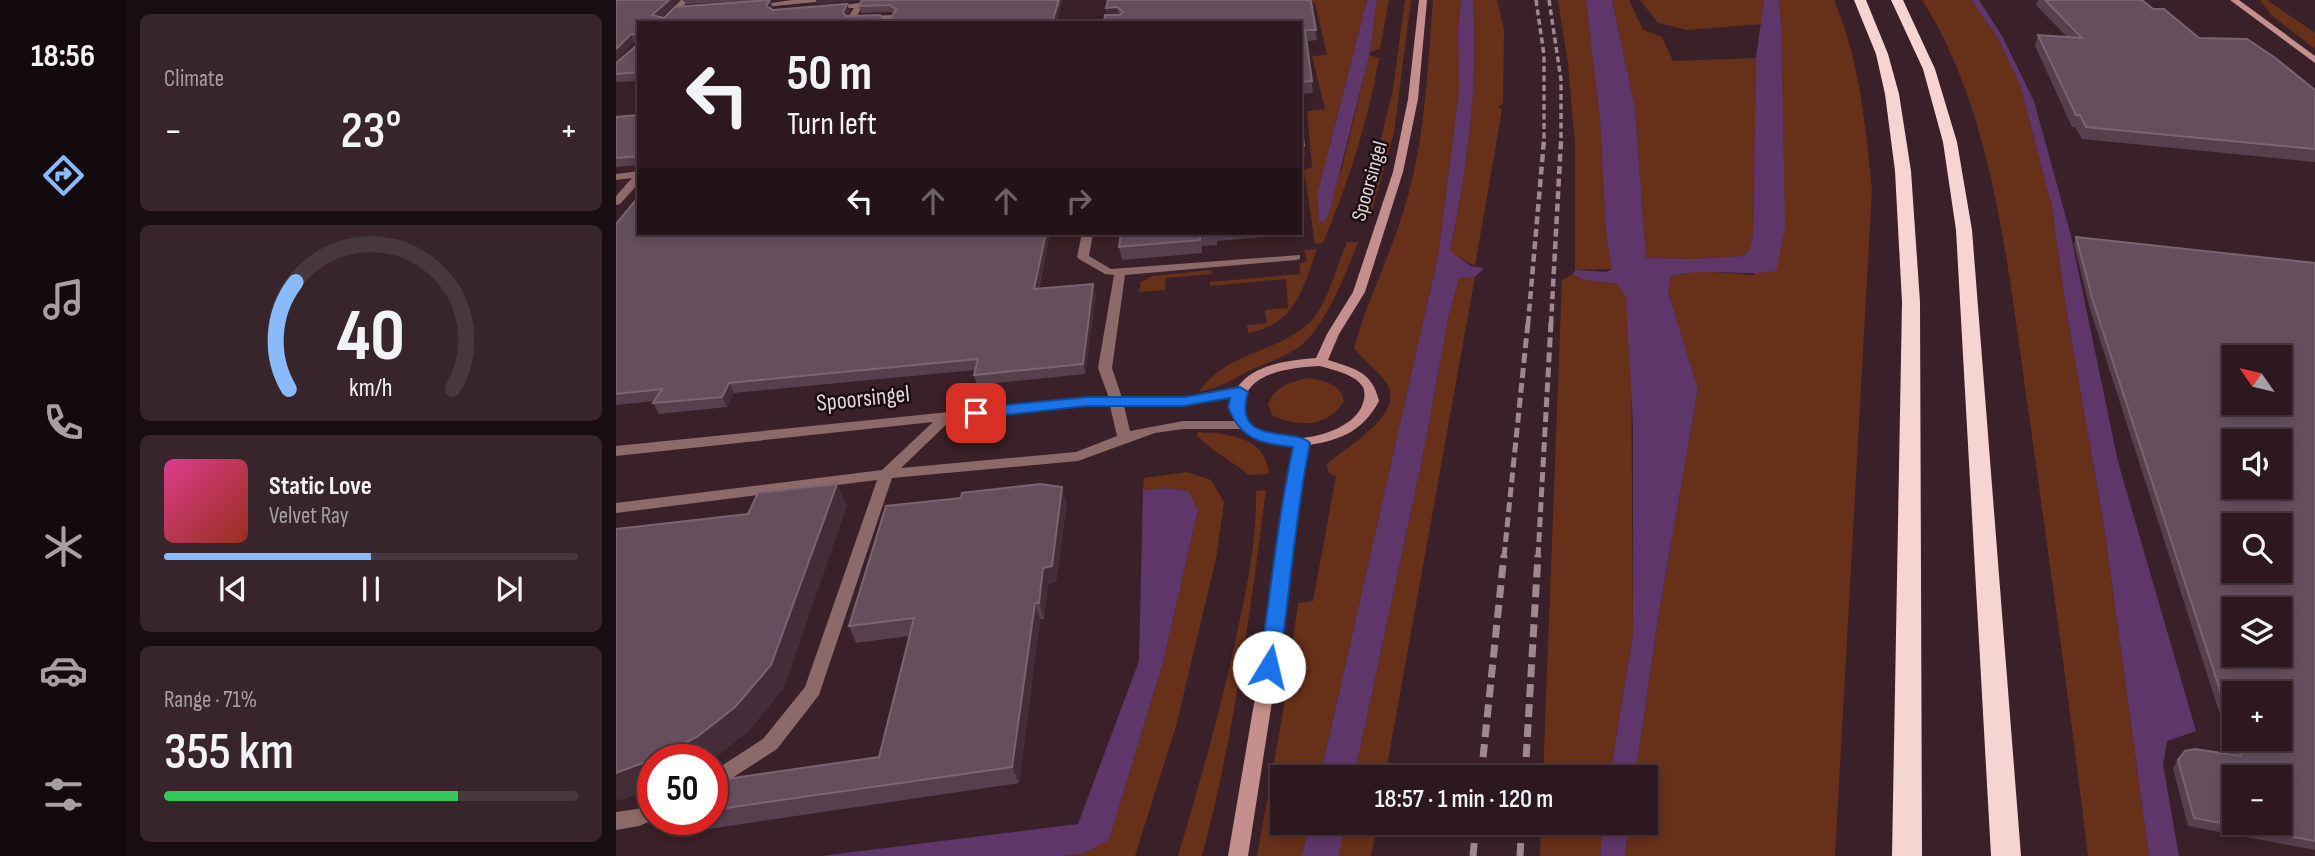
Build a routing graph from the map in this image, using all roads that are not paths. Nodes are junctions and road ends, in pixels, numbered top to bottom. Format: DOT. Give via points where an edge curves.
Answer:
graph roads {
  1 [pos="685,0"];
  2 [pos="816,0"];
  3 [pos="1423,0"];
  4 [pos="1860,0"];
  5 [pos="1897,0"];
  6 [pos="2234,0"];
  7 [pos="2252,0"];
  8 [pos="781,4"];
  9 [pos="741,7"];
  10 [pos="674,10"];
  11 [pos="688,10"];
  12 [pos="797,12"];
  13 [pos="664,21"];
  14 [pos="890,21"];
  15 [pos="2277,31"];
  16 [pos="2315,60"];
  17 [pos="637,175"];
  18 [pos="616,177"];
  19 [pos="637,177"];
  20 [pos="616,202"];
  21 [pos="1087,235"];
  22 [pos="1296,257"];
  23 [pos="1120,272"];
  24 [pos="1321,362"];
  25 [pos="1240,392"];
  26 [pos="1116,400"];
  27 [pos="948,416"];
  28 [pos="1242,425"];
  29 [pos="1124,438"];
  30 [pos="1302,443"];
  31 [pos="616,451"];
  32 [pos="886,474"];
  33 [pos="616,508"];
  34 [pos="728,772"];
  35 [pos="637,817"];
  36 [pos="616,821"];
  37 [pos="1238,856"];
  38 [pos="1908,856"];
  39 [pos="2006,856"];
  1 -- 10 [label="street"];
  2 -- 8 [label="street"];
  2 -- 14 [label="street" via="809,10 859,5 851,19 892,17"];
  3 -- 24 [label="main road, Spoorsingel" via="1413,99 1398,172 1359,292"];
  4 -- 38 [label="highway" via="1892,94 1908,249"];
  5 -- 39 [label="highway" via="1929,69 1950,142 1964,230"];
  6 -- 15 [label="main road"];
  7 -- 15 [label="main road"];
  8 -- 9 [label="street"];
  8 -- 12 [label="street" via="775,13"];
  10 -- 11 [label="street"];
  10 -- 13 [label="street"];
  15 -- 16 [label="main road"];
  17 -- 18 [label="street"];
  19 -- 20 [label="street"];
  21 -- 23 [label="street" via="1083,257 1109,272"];
  22 -- 23 [label="street"];
  23 -- 26 [label="street" via="1105,368"];
  24 -- 25 [label="main road" via="1273,369"];
  24 -- 30 [label="main road" via="1356,373 1367,383 1370,409 1345,432"];
  25 -- 26 [label="street, Spoorsingel" via="1184,402"];
  25 -- 28 [label="main road" via="1235,407"];
  26 -- 27 [label="street, Spoorsingel"];
  26 -- 29 [label="street"];
  27 -- 31 [label="street, Spoorsingel"];
  27 -- 32 [label="street"];
  28 -- 29 [label="street" via="1183,425"];
  28 -- 30 [label="main road" via="1267,439"];
  29 -- 32 [label="street" via="1077,456"];
  30 -- 37 [label="main road"];
  32 -- 33 [label="street"];
  32 -- 34 [label="street" via="813,690 770,744"];
  35 -- 36 [label="street"];
}
